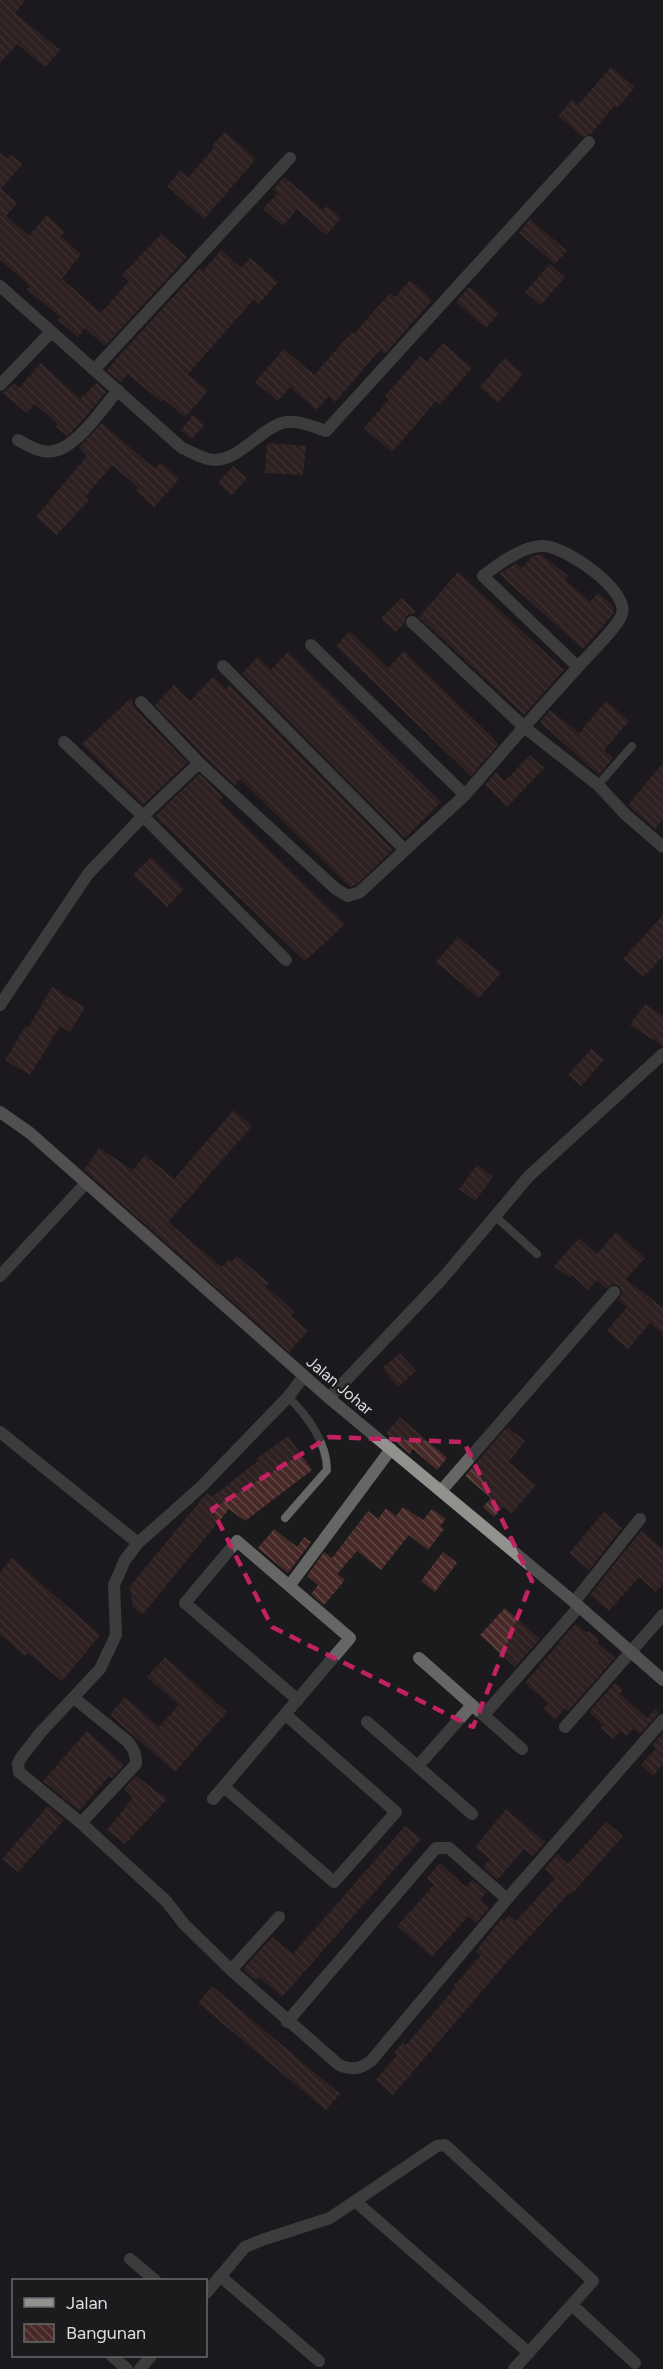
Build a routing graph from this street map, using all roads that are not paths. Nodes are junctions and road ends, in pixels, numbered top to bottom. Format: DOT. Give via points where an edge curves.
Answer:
graph roads {
  1 [pos="589,142"];
  2 [pos="290,158"];
  3 [pos="0,286"];
  4 [pos="51,332"];
  5 [pos="94,370"];
  6 [pos="0,385"];
  7 [pos="118,390"];
  8 [pos="18,440"];
  9 [pos="412,622"];
  10 [pos="311,645"];
  11 [pos="224,666"];
  12 [pos="578,667"];
  13 [pos="141,702"];
  14 [pos="524,727"];
  15 [pos="64,742"];
  16 [pos="632,746"];
  17 [pos="199,763"];
  18 [pos="598,785"];
  19 [pos="465,795"];
  20 [pos="143,816"];
  21 [pos="662,845"];
  22 [pos="405,850"];
  23 [pos="286,960"];
  24 [pos="0,1005"];
  25 [pos="663,1054"];
  26 [pos="1,1114"];
  27 [pos="86,1183"];
  28 [pos="495,1216"];
  29 [pos="537,1254"];
  30 [pos="0,1276"];
  31 [pos="614,1292"];
  32 [pos="304,1376"];
  33 [pos="288,1397"];
  34 [pos="329,1398"];
  35 [pos="0,1432"];
  36 [pos="391,1449"];
  37 [pos="441,1491"];
  38 [pos="285,1518"];
  39 [pos="640,1519"];
  40 [pos="138,1543"];
  41 [pos="290,1585"];
  42 [pos="576,1604"];
  43 [pos="663,1615"];
  44 [pos="632,1652"];
  45 [pos="419,1658"];
  46 [pos="663,1680"];
  47 [pos="74,1698"];
  48 [pos="298,1700"];
  49 [pos="472,1705"];
  50 [pos="286,1715"];
  51 [pos="484,1715"];
  52 [pos="663,1720"];
  53 [pos="367,1722"];
  54 [pos="565,1727"];
  55 [pos="522,1749"];
  56 [pos="418,1766"];
  57 [pos="224,1787"];
  58 [pos="213,1799"];
  59 [pos="472,1814"];
  60 [pos="81,1823"];
  61 [pos="507,1899"];
  62 [pos="279,1917"];
  63 [pos="231,1970"];
  64 [pos="287,2022"];
  65 [pos="355,2201"];
  66 [pos="130,2259"];
  67 [pos="220,2276"];
  68 [pos="153,2279"];
  69 [pos="207,2292"];
  70 [pos="572,2305"];
  71 [pos="529,2353"];
  72 [pos="114,2357"];
  73 [pos="149,2357"];
  74 [pos="319,2361"];
  75 [pos="635,2363"];
  76 [pos="127,2369"];
  77 [pos="140,2369"];
  78 [pos="514,2369"];
  1 -- 7 [label="street" via="326,431 302,422 278,424 234,455 208,459 182,448"];
  2 -- 5 [label="street"];
  3 -- 4 [label="street"];
  4 -- 5 [label="street"];
  4 -- 6 [label="street"];
  5 -- 7 [label="street"];
  7 -- 8 [label="street" via="74,441 63,448 52,452 37,450"];
  9 -- 14 [label="street"];
  10 -- 19 [label="street"];
  11 -- 22 [label="street"];
  12 -- 12 [label="street" via="623,612 622,600 614,591 578,559 543,546 502,561 483,576"];
  12 -- 14 [label="street"];
  13 -- 17 [label="street"];
  14 -- 18 [label="street"];
  14 -- 19 [label="street"];
  15 -- 20 [label="street"];
  16 -- 18 [label="lane"];
  17 -- 20 [label="street"];
  17 -- 22 [label="street" via="348,896 360,892"];
  18 -- 21 [label="street"];
  19 -- 22 [label="street"];
  20 -- 23 [label="street"];
  20 -- 24 [label="street" via="88,874"];
  25 -- 28 [label="street" via="529,1176"];
  26 -- 27 [label="street, Jalan Johar" via="30,1133"];
  27 -- 30 [label="street"];
  27 -- 32 [label="street, Jalan Johar"];
  28 -- 29 [label="lane"];
  28 -- 34 [label="street" via="442,1279"];
  31 -- 37 [label="street"];
  32 -- 33 [label="street"];
  32 -- 34 [label="street, Jalan Johar"];
  33 -- 38 [label="lane" via="324,1446 327,1470"];
  33 -- 40 [label="street" via="202,1486"];
  34 -- 36 [label="street, Jalan Johar"];
  35 -- 40 [label="street"];
  36 -- 37 [label="street, Jalan Johar"];
  36 -- 41 [label="street"];
  37 -- 42 [label="street, Jalan Johar"];
  39 -- 42 [label="street"];
  40 -- 47 [label="street" via="124,1560 114,1586 116,1635 100,1669"];
  41 -- 48 [label="street" via="350,1638"];
  41 -- 48 [label="street" via="237,1541 185,1603"];
  42 -- 44 [label="street, Jalan Johar"];
  42 -- 51 [label="street"];
  43 -- 44 [label="street"];
  44 -- 46 [label="street, Jalan Johar"];
  44 -- 54 [label="street"];
  45 -- 49 [label="street"];
  47 -- 60 [label="street" via="127,1741 136,1757 136,1764"];
  47 -- 60 [label="street" via="41,1732 18,1767 32,1784"];
  48 -- 50 [label="street"];
  49 -- 51 [label="street"];
  49 -- 56 [label="street"];
  50 -- 57 [label="street"];
  50 -- 57 [label="street" via="396,1812 334,1882"];
  51 -- 55 [label="street"];
  52 -- 61 [label="street"];
  53 -- 56 [label="street"];
  56 -- 59 [label="street"];
  57 -- 58 [label="street"];
  60 -- 63 [label="street" via="166,1901"];
  61 -- 64 [label="street" via="361,2068 352,2070 339,2065"];
  61 -- 64 [label="street" via="449,1848 436,1848"];
  62 -- 63 [label="street"];
  63 -- 64 [label="street"];
  65 -- 67 [label="street" via="330,2218 244,2247"];
  65 -- 70 [label="street" via="437,2146 445,2145 593,2281"];
  65 -- 71 [label="street"];
  66 -- 68 [label="street"];
  67 -- 69 [label="street"];
  67 -- 74 [label="street"];
  70 -- 71 [label="street"];
  70 -- 75 [label="street"];
  71 -- 78 [label="street"];
  72 -- 76 [label="street"];
  73 -- 77 [label="street"];
}
